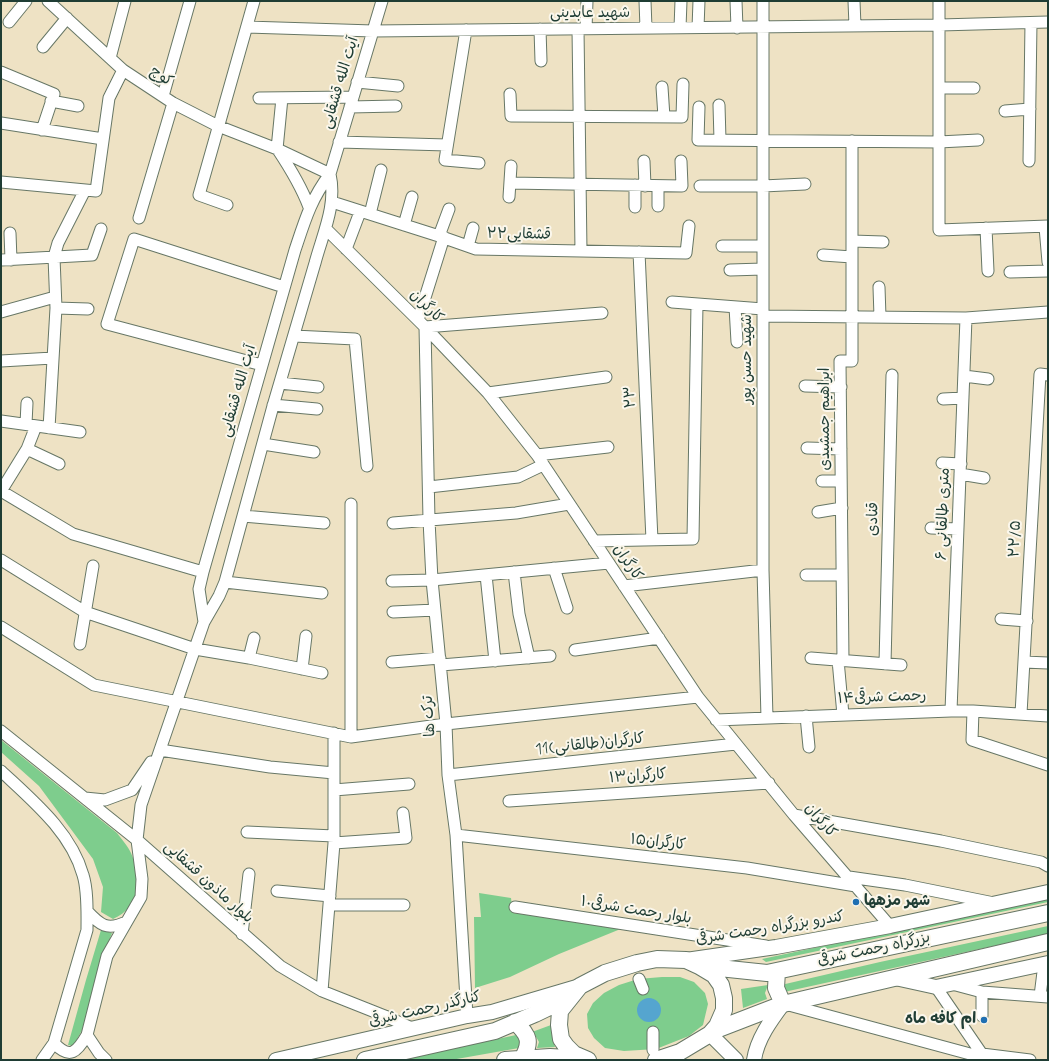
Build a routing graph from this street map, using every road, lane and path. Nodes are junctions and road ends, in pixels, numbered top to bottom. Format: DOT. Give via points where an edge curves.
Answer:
graph roads {
  1 [pos="26,1"];
  2 [pos="48,1"];
  3 [pos="125,1"];
  4 [pos="190,1"];
  5 [pos="254,1"];
  6 [pos="382,1"];
  7 [pos="587,1"];
  8 [pos="645,1"];
  9 [pos="681,1"];
  10 [pos="699,1"];
  11 [pos="736,1"];
  12 [pos="763,1"];
  13 [pos="854,1"];
  14 [pos="939,1"];
  15 [pos="67,18"];
  16 [pos="9,22"];
  17 [pos="1048,22"];
  18 [pos="1031,23"];
  19 [pos="855,26"];
  20 [pos="940,26"];
  21 [pos="247,27"];
  22 [pos="646,28"];
  23 [pos="680,28"];
  24 [pos="698,28"];
  25 [pos="737,28"];
  26 [pos="763,28"];
  27 [pos="540,29"];
  28 [pos="582,29"];
  29 [pos="466,30"];
  30 [pos="373,31"];
  31 [pos="43,47"];
  32 [pos="110,58"];
  33 [pos="541,61"];
  34 [pos="123,70"];
  35 [pos="1,72"];
  36 [pos="357,82"];
  37 [pos="683,84"];
  38 [pos="398,86"];
  39 [pos="662,87"];
  40 [pos="940,88"];
  41 [pos="974,88"];
  42 [pos="510,94"];
  43 [pos="162,96"];
  44 [pos="259,98"];
  45 [pos="282,98"];
  46 [pos="51,101"];
  47 [pos="351,102"];
  48 [pos="173,103"];
  49 [pos="719,105"];
  50 [pos="78,106"];
  51 [pos="396,106"];
  52 [pos="699,107"];
  53 [pos="1030,109"];
  54 [pos="1005,111"];
  55 [pos="579,116"];
  56 [pos="664,117"];
  57 [pos="1,123"];
  58 [pos="218,126"];
  59 [pos="42,130"];
  60 [pos="103,139"];
  61 [pos="720,140"];
  62 [pos="764,140"];
  63 [pos="978,140"];
  64 [pos="852,141"];
  65 [pos="339,142"];
  66 [pos="939,142"];
  67 [pos="447,145"];
  68 [pos="277,149"];
  69 [pos="644,161"];
  70 [pos="680,161"];
  71 [pos="1029,161"];
  72 [pos="478,163"];
  73 [pos="511,166"];
  74 [pos="381,170"];
  75 [pos="330,174"];
  76 [pos="1,182"];
  77 [pos="510,183"];
  78 [pos="580,184"];
  79 [pos="805,184"];
  80 [pos="640,186"];
  81 [pos="658,186"];
  82 [pos="700,186"];
  83 [pos="763,186"];
  84 [pos="91,190"];
  85 [pos="509,197"];
  86 [pos="412,198"];
  87 [pos="332,202"];
  88 [pos="227,205"];
  89 [pos="658,206"];
  90 [pos="309,207"];
  91 [pos="635,207"];
  92 [pos="449,209"];
  93 [pos="365,213"];
  94 [pos="139,218"];
  95 [pos="404,225"];
  96 [pos="689,226"];
  97 [pos="1047,227"];
  98 [pos="473,228"];
  99 [pos="986,228"];
  100 [pos="102,229"];
  101 [pos="326,229"];
  102 [pos="10,233"];
  103 [pos="442,237"];
  104 [pos="852,241"];
  105 [pos="883,242"];
  106 [pos="468,246"];
  107 [pos="722,246"];
  108 [pos="763,246"];
  109 [pos="346,249"];
  110 [pos="581,251"];
  111 [pos="639,252"];
  112 [pos="823,255"];
  113 [pos="54,257"];
  114 [pos="852,257"];
  115 [pos="6,260"];
  116 [pos="1048,262"];
  117 [pos="763,269"];
  118 [pos="730,270"];
  119 [pos="988,271"];
  120 [pos="1048,271"];
  121 [pos="1010,272"];
  122 [pos="284,287"];
  123 [pos="879,287"];
  124 [pos="56,302"];
  125 [pos="672,302"];
  126 [pos="697,304"];
  127 [pos="735,307"];
  128 [pos="88,309"];
  129 [pos="1,312"];
  130 [pos="1048,312"];
  131 [pos="602,313"];
  132 [pos="763,313"];
  133 [pos="852,317"];
  134 [pos="880,317"];
  135 [pos="966,318"];
  136 [pos="422,324"];
  137 [pos="294,336"];
  138 [pos="737,342"];
  139 [pos="53,358"];
  140 [pos="1,361"];
  141 [pos="262,365"];
  142 [pos="892,375"];
  143 [pos="1048,375"];
  144 [pos="964,376"];
  145 [pos="606,377"];
  146 [pos="988,379"];
  147 [pos="280,383"];
  148 [pos="805,386"];
  149 [pos="318,387"];
  150 [pos="841,387"];
  151 [pos="488,394"];
  152 [pos="963,398"];
  153 [pos="943,399"];
  154 [pos="27,403"];
  155 [pos="274,404"];
  156 [pos="317,409"];
  157 [pos="1,421"];
  158 [pos="31,425"];
  159 [pos="50,428"];
  160 [pos="80,432"];
  161 [pos="263,444"];
  162 [pos="608,447"];
  163 [pos="807,448"];
  164 [pos="27,449"];
  165 [pos="841,449"];
  166 [pos="314,452"];
  167 [pos="537,455"];
  168 [pos="942,463"];
  169 [pos="59,464"];
  170 [pos="543,465"];
  171 [pos="367,466"];
  172 [pos="960,469"];
  173 [pos="984,478"];
  174 [pos="822,481"];
  175 [pos="842,481"];
  176 [pos="429,487"];
  177 [pos="1,491"];
  178 [pos="351,504"];
  179 [pos="569,504"];
  180 [pos="842,508"];
  181 [pos="818,512"];
  182 [pos="243,516"];
  183 [pos="428,520"];
  184 [pos="324,523"];
  185 [pos="393,523"];
  186 [pos="931,528"];
  187 [pos="958,529"];
  188 [pos="652,540"];
  189 [pos="594,541"];
  190 [pos="1,560"];
  191 [pos="608,563"];
  192 [pos="93,566"];
  193 [pos="554,568"];
  194 [pos="763,570"];
  195 [pos="203,572"];
  196 [pos="514,572"];
  197 [pos="486,575"];
  198 [pos="806,575"];
  199 [pos="842,575"];
  200 [pos="432,580"];
  201 [pos="392,581"];
  202 [pos="225,582"];
  203 [pos="624,586"];
  204 [pos="322,593"];
  205 [pos="567,608"];
  206 [pos="435,610"];
  207 [pos="85,612"];
  208 [pos="393,612"];
  209 [pos="1001,619"];
  210 [pos="1027,621"];
  211 [pos="204,622"];
  212 [pos="1,627"];
  213 [pos="306,636"];
  214 [pos="254,638"];
  215 [pos="659,638"];
  216 [pos="80,644"];
  217 [pos="195,649"];
  218 [pos="575,650"];
  219 [pos="550,656"];
  220 [pos="250,658"];
  221 [pos="529,658"];
  222 [pos="811,658"];
  223 [pos="841,660"];
  224 [pos="495,661"];
  225 [pos="392,662"];
  226 [pos="441,662"];
  227 [pos="1024,662"];
  228 [pos="1048,663"];
  229 [pos="885,664"];
  230 [pos="901,665"];
  231 [pos="302,669"];
  232 [pos="322,673"];
  233 [pos="698,698"];
  234 [pos="177,701"];
  235 [pos="951,711"];
  236 [pos="973,711"];
  237 [pos="1021,714"];
  238 [pos="843,715"];
  239 [pos="806,716"];
  240 [pos="1048,716"];
  241 [pos="767,718"];
  242 [pos="716,720"];
  243 [pos="446,724"];
  244 [pos="1,731"];
  245 [pos="334,733"];
  246 [pos="351,737"];
  247 [pos="736,744"];
  248 [pos="809,747"];
  249 [pos="160,750"];
  250 [pos="1048,765"];
  251 [pos="1,771"];
  252 [pos="334,773"];
  253 [pos="448,775"];
  254 [pos="769,783"];
  255 [pos="409,784"];
  256 [pos="334,790"];
  257 [pos="85,798"];
  258 [pos="509,801"];
  259 [pos="403,813"];
  260 [pos="794,815"];
  261 [pos="247,832"];
  262 [pos="456,835"];
  263 [pos="137,840"];
  264 [pos="334,840"];
  265 [pos="1048,866"];
  266 [pos="249,874"];
  267 [pos="849,877"];
  268 [pos="856,886"];
  269 [pos="277,892"];
  270 [pos="1048,892"];
  271 [pos="329,900"];
  272 [pos="996,903"];
  273 [pos="404,906"];
  274 [pos="515,907"];
  275 [pos="87,911"];
  276 [pos="1048,913"];
  277 [pos="126,922"];
  278 [pos="890,926"];
  279 [pos="242,934"];
  280 [pos="1048,942"];
  281 [pos="776,947"];
  282 [pos="693,963"];
  283 [pos="1046,964"];
  284 [pos="777,971"];
  285 [pos="895,978"];
  286 [pos="952,984"];
  287 [pos="936,988"];
  288 [pos="322,991"];
  289 [pos="575,992"];
  290 [pos="982,992"];
  291 [pos="1044,996"];
  292 [pos="783,1004"];
  293 [pos="467,1016"];
  294 [pos="982,1016"];
  295 [pos="515,1022"];
  296 [pos="414,1030"];
  297 [pos="653,1032"];
  298 [pos="712,1033"];
  299 [pos="87,1035"];
  300 [pos="54,1043"];
  301 [pos="655,1055"];
  302 [pos="984,1057"];
  303 [pos="522,1059"];
  304 [pos="42,1060"];
  305 [pos="106,1060"];
  306 [pos="276,1060"];
  307 [pos="365,1060"];
  308 [pos="505,1060"];
  309 [pos="587,1060"];
  310 [pos="736,1060"];
  311 [pos="754,1060"];
  312 [pos="1030,1060"];
  1 -- 16 [label="street"];
  2 -- 15 [label="street, کوچ"];
  3 -- 32 [label="street"];
  4 -- 43 [label="street"];
  5 -- 21 [label="street"];
  6 -- 30 [label="street, آیت الله قشقایی"];
  7 -- 28 [label="street"];
  8 -- 22 [label="street"];
  9 -- 23 [label="street"];
  10 -- 24 [label="street"];
  11 -- 25 [label="street"];
  12 -- 26 [label="street, شهید حسن پور"];
  13 -- 19 [label="street"];
  14 -- 20 [label="street"];
  15 -- 31 [label="street"];
  15 -- 32 [label="street, کوچ"];
  17 -- 18 [label="street, شهید عابدینی"];
  18 -- 20 [label="street, شهید عابدینی"];
  18 -- 53 [label="street"];
  19 -- 20 [label="street, شهید عابدینی"];
  19 -- 26 [label="street, شهید عابدینی"];
  20 -- 40 [label="street"];
  21 -- 30 [label="street, شهید عابدینی"];
  21 -- 58 [label="street"];
  22 -- 23 [label="street, شهید عابدینی"];
  22 -- 28 [label="street, شهید عابدینی"];
  23 -- 24 [label="street, شهید عابدینی"];
  24 -- 25 [label="street, شهید عابدینی"];
  25 -- 26 [label="street, شهید عابدینی"];
  26 -- 62 [label="street, شهید حسن پور"];
  27 -- 28 [label="street, شهید عابدینی"];
  27 -- 29 [label="street, شهید عابدینی"];
  27 -- 33 [label="street"];
  28 -- 55 [label="street"];
  29 -- 30 [label="street, شهید عابدینی"];
  29 -- 67 [label="street"];
  30 -- 36 [label="street, آیت الله قشقایی"];
  32 -- 34 [label="street, کوچ"];
  34 -- 43 [label="street, کوچ"];
  34 -- 60 [label="street" via="109,98"];
  35 -- 46 [label="street" via="54,94"];
  36 -- 38 [label="street"];
  36 -- 47 [label="street, آیت الله قشقایی"];
  37 -- 56 [label="street" via="682,117"];
  39 -- 56 [label="street"];
  40 -- 41 [label="street"];
  40 -- 66 [label="street"];
  42 -- 55 [label="street" via="511,116"];
  43 -- 48 [label="street, کوچ"];
  44 -- 45 [label="street"];
  45 -- 47 [label="street"];
  45 -- 68 [label="street"];
  46 -- 50 [label="street"];
  46 -- 59 [label="street"];
  47 -- 51 [label="street"];
  47 -- 65 [label="street, آیت الله قشقایی"];
  48 -- 58 [label="street, کوچ"];
  48 -- 94 [label="street"];
  49 -- 61 [label="street"];
  52 -- 61 [label="street" via="698,140"];
  53 -- 54 [label="street"];
  53 -- 71 [label="street"];
  55 -- 56 [label="street"];
  55 -- 78 [label="street"];
  57 -- 59 [label="street"];
  58 -- 68 [label="street, کوچ"];
  58 -- 88 [label="street" via="199,195"];
  59 -- 60 [label="street"];
  60 -- 84 [label="street"];
  61 -- 62 [label="street"];
  62 -- 64 [label="street"];
  62 -- 83 [label="street, شهید حسن پور"];
  63 -- 66 [label="street"];
  64 -- 66 [label="street"];
  64 -- 104 [label="street, ابراهیم جمشیدی"];
  65 -- 67 [label="street"];
  65 -- 75 [label="street, آیت الله قشقایی"];
  66 -- 99 [label="street" via="939,230"];
  67 -- 72 [label="street" via="444,160"];
  68 -- 75 [label="street, کوچ"];
  68 -- 90 [label="street" via="302,188"];
  69 -- 80 [label="street"];
  70 -- 81 [label="street" via="682,186"];
  73 -- 77 [label="street"];
  74 -- 93 [label="street"];
  75 -- 87 [label="street, آیت الله قشقایی"];
  75 -- 90 [label="street, آیت الله قشقایی"];
  76 -- 84 [label="street"];
  77 -- 78 [label="street"];
  77 -- 85 [label="street"];
  78 -- 80 [label="street"];
  78 -- 110 [label="street"];
  79 -- 83 [label="street"];
  80 -- 81 [label="street"];
  80 -- 91 [label="street"];
  81 -- 89 [label="street"];
  82 -- 83 [label="street"];
  83 -- 108 [label="street, شهید حسن پور"];
  84 -- 113 [label="street" via="58,243"];
  86 -- 95 [label="street"];
  87 -- 93 [label="street, ۲۲قشقایی"];
  87 -- 101 [label="street, آیت الله قشقایی"];
  90 -- 122 [label="street, آیت الله قشقایی"];
  92 -- 103 [label="street, ترک ها"];
  93 -- 95 [label="street, ۲۲قشقایی"];
  93 -- 109 [label="street"];
  95 -- 103 [label="street, ۲۲قشقایی"];
  96 -- 111 [label="street, ۲۲قشقایی" via="686,253"];
  97 -- 99 [label="street"];
  97 -- 116 [label="street"];
  98 -- 106 [label="street"];
  99 -- 119 [label="street"];
  100 -- 113 [label="street" via="92,255"];
  101 -- 109 [label="street, کارگران"];
  101 -- 137 [label="street, آیت الله قشقایی"];
  102 -- 115 [label="street"];
  103 -- 106 [label="street, ۲۲قشقایی"];
  103 -- 136 [label="street, ترک ها"];
  104 -- 105 [label="street"];
  104 -- 114 [label="street, ابراهیم جمشیدی"];
  106 -- 110 [label="street, ۲۲قشقایی" via="476,249"];
  107 -- 108 [label="street"];
  108 -- 117 [label="street, شهید حسن پور"];
  109 -- 136 [label="street, کارگران"];
  110 -- 111 [label="street, ۲۲قشقایی"];
  111 -- 188 [label="street, ۲۳"];
  112 -- 114 [label="street"];
  113 -- 115 [label="street"];
  113 -- 124 [label="street"];
  114 -- 133 [label="street, ابراهیم جمشیدی"];
  117 -- 118 [label="street"];
  117 -- 132 [label="street, شهید حسن پور"];
  120 -- 121 [label="street"];
  122 -- 141 [label="street, آیت الله قشقایی"];
  122 -- 141 [label="street" via="134,239 107,324"];
  123 -- 134 [label="street"];
  124 -- 128 [label="street"];
  124 -- 129 [label="street"];
  124 -- 139 [label="street"];
  125 -- 126 [label="street"];
  126 -- 127 [label="street"];
  126 -- 188 [label="street" via="693,539"];
  127 -- 132 [label="street"];
  127 -- 138 [label="street"];
  130 -- 135 [label="street"];
  131 -- 136 [label="street"];
  132 -- 133 [label="street"];
  132 -- 194 [label="street, شهید حسن پور"];
  133 -- 134 [label="street"];
  133 -- 150 [label="street, ابراهیم جمشیدی" via="852,361 840,361"];
  134 -- 135 [label="street"];
  135 -- 144 [label="street, ۶ متری طالقانی"];
  136 -- 151 [label="street, کارگران"];
  136 -- 176 [label="street, ترک ها"];
  137 -- 147 [label="street, آیت الله قشقایی"];
  137 -- 171 [label="street" via="355,340"];
  139 -- 140 [label="street"];
  139 -- 159 [label="street"];
  141 -- 195 [label="street, آیت الله قشقایی"];
  142 -- 229 [label="street, قنادی"];
  143 -- 210 [label="street, ۲۲/۵" via="1040,374"];
  144 -- 146 [label="street"];
  144 -- 152 [label="street, ۶ متری طالقانی"];
  145 -- 151 [label="street"];
  147 -- 149 [label="street"];
  147 -- 155 [label="street, آیت الله قشقایی"];
  148 -- 150 [label="street"];
  150 -- 165 [label="street, ابراهیم جمشیدی"];
  151 -- 167 [label="street, کارگران"];
  152 -- 153 [label="street"];
  152 -- 172 [label="street, ۶ متری طالقانی"];
  154 -- 158 [label="street"];
  155 -- 156 [label="street"];
  155 -- 161 [label="street, آیت الله قشقایی"];
  157 -- 158 [label="street"];
  158 -- 159 [label="street"];
  158 -- 164 [label="street"];
  159 -- 160 [label="street"];
  161 -- 166 [label="street"];
  161 -- 182 [label="street, آیت الله قشقایی"];
  162 -- 167 [label="street"];
  163 -- 165 [label="street"];
  164 -- 169 [label="street"];
  164 -- 177 [label="street"];
  165 -- 175 [label="street, ابراهیم جمشیدی"];
  167 -- 170 [label="street, کارگران"];
  168 -- 172 [label="street"];
  170 -- 176 [label="street" via="518,477"];
  170 -- 179 [label="street, کارگران"];
  172 -- 173 [label="street"];
  172 -- 187 [label="street, ۶ متری طالقانی"];
  174 -- 175 [label="street"];
  175 -- 180 [label="street, ابراهیم جمشیدی"];
  176 -- 183 [label="street, ترک ها"];
  177 -- 195 [label="street" via="73,534"];
  178 -- 246 [label="street"];
  179 -- 183 [label="street" via="516,513"];
  179 -- 189 [label="street, کارگران"];
  180 -- 181 [label="street"];
  180 -- 199 [label="street, ابراهیم جمشیدی"];
  182 -- 184 [label="street"];
  182 -- 202 [label="street, آیت الله قشقایی"];
  183 -- 185 [label="street"];
  183 -- 200 [label="street, ترک ها"];
  186 -- 187 [label="street"];
  187 -- 235 [label="street, ۶ متری طالقانی"];
  188 -- 189 [label="street"];
  189 -- 191 [label="street, کارگران"];
  190 -- 207 [label="street"];
  191 -- 193 [label="street"];
  191 -- 203 [label="street, کارگران"];
  192 -- 207 [label="street"];
  193 -- 196 [label="street"];
  193 -- 205 [label="street"];
  194 -- 203 [label="street"];
  194 -- 241 [label="street, شهید حسن پور"];
  195 -- 211 [label="street, آیت الله قشقایی" via="199,589"];
  196 -- 197 [label="street"];
  196 -- 221 [label="street" via="519,614"];
  197 -- 200 [label="street"];
  197 -- 224 [label="street"];
  198 -- 199 [label="street"];
  199 -- 223 [label="street, ابراهیم جمشیدی"];
  200 -- 201 [label="street"];
  200 -- 206 [label="street, ترک ها"];
  202 -- 204 [label="street"];
  202 -- 211 [label="street, آیت الله قشقایی"];
  203 -- 215 [label="street, کارگران"];
  206 -- 208 [label="street"];
  206 -- 226 [label="street, ترک ها"];
  207 -- 216 [label="street"];
  207 -- 217 [label="street"];
  209 -- 210 [label="street"];
  210 -- 227 [label="street, ۲۲/۵"];
  211 -- 217 [label="street, آیت الله قشقایی"];
  212 -- 234 [label="street" via="94,685"];
  213 -- 231 [label="street"];
  214 -- 220 [label="street"];
  215 -- 218 [label="street"];
  215 -- 233 [label="street, کارگران"];
  217 -- 220 [label="street"];
  217 -- 234 [label="street, آیت الله قشقایی"];
  219 -- 221 [label="street"];
  220 -- 231 [label="street"];
  221 -- 224 [label="street"];
  222 -- 223 [label="street"];
  223 -- 229 [label="street"];
  223 -- 238 [label="street, ابراهیم جمشیدی"];
  224 -- 226 [label="street"];
  225 -- 226 [label="street"];
  226 -- 243 [label="street, ترک ها"];
  227 -- 228 [label="street"];
  227 -- 237 [label="street, ۲۲/۵"];
  229 -- 230 [label="street"];
  231 -- 232 [label="street"];
  233 -- 242 [label="street, کارگران"];
  233 -- 243 [label="street"];
  234 -- 245 [label="street"];
  234 -- 249 [label="street, آیت الله قشقایی"];
  235 -- 236 [label="street, ۱۴رحمت شرقی"];
  235 -- 238 [label="street, ۱۴رحمت شرقی"];
  236 -- 237 [label="street, ۱۴رحمت شرقی"];
  236 -- 250 [label="street" via="972,740"];
  237 -- 240 [label="street, ۱۴رحمت شرقی"];
  238 -- 239 [label="street, ۱۴رحمت شرقی"];
  239 -- 241 [label="street, ۱۴رحمت شرقی"];
  239 -- 248 [label="street"];
  241 -- 242 [label="street, ۱۴رحمت شرقی"];
  242 -- 247 [label="street, کارگران"];
  243 -- 246 [label="street"];
  243 -- 253 [label="street, ترک ها"];
  244 -- 257 [label="street, بلوار ماذون قشقایی"];
  245 -- 246 [label="street"];
  245 -- 252 [label="street"];
  247 -- 253 [label="street, 11کارگران(طالقانی)"];
  247 -- 254 [label="street, کارگران"];
  249 -- 252 [label="street" via="270,767"];
  249 -- 257 [label="street" via="132,790 105,800"];
  249 -- 263 [label="street, آیت الله قشقایی" via="141,805"];
  251 -- 275 [label="street" via="58,828 75,852 84,876"];
  252 -- 256 [label="street"];
  253 -- 262 [label="street, ترک ها"];
  254 -- 258 [label="street, کارگران۱۳"];
  254 -- 260 [label="street, کارگران"];
  255 -- 256 [label="street"];
  256 -- 264 [label="street"];
  257 -- 263 [label="street, بلوار ماذون قشقایی"];
  259 -- 264 [label="street" via="406,838"];
  260 -- 265 [label="street" via="942,841 1041,862"];
  260 -- 267 [label="street, کارگران"];
  261 -- 264 [label="street"];
  262 -- 268 [label="street, ۱۵کارگران" via="747,868"];
  262 -- 293 [label="street, ترک ها"];
  263 -- 277 [label="street, آیت الله قشقایی" via="142,879 141,897"];
  263 -- 279 [label="street, بلوار ماذون قشقایی"];
  264 -- 271 [label="street"];
  266 -- 279 [label="street"];
  267 -- 268 [label="street, کارگران"];
  267 -- 272 [label="street"];
  268 -- 278 [label="street, کارگران"];
  269 -- 271 [label="street"];
  270 -- 272 [label="main road, کندرو بزرگراه رحمت شرقی"];
  271 -- 273 [label="street"];
  271 -- 288 [label="street"];
  272 -- 278 [label="main road, کندرو بزرگراه رحمت شرقی"];
  274 -- 281 [label="street, ۱۰بلوار رحمت شرقی"];
  275 -- 277 [label="street" via="107,927"];
  275 -- 300 [label="street" via="87,930"];
  276 -- 284 [label="highway, بزرگراه رحمت شرقی"];
  277 -- 299 [label="street, آیت الله قشقایی" via="107,956"];
  278 -- 281 [label="main road, کندرو بزرگراه رحمت شرقی"];
  279 -- 288 [label="street, بلوار ماذون قشقایی" via="280,966"];
  280 -- 285 [label="highway, بزرگراه رحمت شرقی"];
  281 -- 282 [label="main road, کندرو بزرگراه رحمت شرقی"];
  282 -- 284 [label="highway, بزرگراه رحمت شرقی" via="767,973"];
  282 -- 289 [label="highway, بزرگراه رحمت شرقی" via="657,959 637,963 605,973"];
  282 -- 298 [label="highway" via="714,975 721,985 724,1010"];
  283 -- 286 [label="main road"];
  283 -- 291 [label="street"];
  284 -- 292 [label="highway" via="776,988"];
  285 -- 287 [label="main road"];
  285 -- 292 [label="highway, بزرگراه رحمت شرقی"];
  286 -- 287 [label="main road"];
  286 -- 290 [label="street"];
  287 -- 302 [label="street"];
  288 -- 296 [label="street, بلوار ماذون قشقایی"];
  289 -- 293 [label="main road, کنارگذر رحمت شرقی"];
  289 -- 295 [label="highway"];
  289 -- 309 [label="highway" via="560,1011 561,1039 574,1054"];
  290 -- 291 [label="street"];
  290 -- 294 [label="street"];
  292 -- 298 [label="highway, بزرگراه رحمت شرقی"];
  292 -- 302 [label="street"];
  292 -- 311 [label="main road" via="759,1042"];
  293 -- 296 [label="main road, کنارگذر رحمت شرقی"];
  295 -- 303 [label="highway" via="527,1037 528,1044"];
  295 -- 307 [label="highway" via="495,1031"];
  296 -- 306 [label="main road, کنارگذر رحمت شرقی"];
  297 -- 301 [label="street"];
  298 -- 301 [label="highway, بزرگراه رحمت شرقی" via="680,1052"];
  298 -- 310 [label="main road"];
  299 -- 300 [label="street" via="79,1048 70,1053 61,1052"];
  299 -- 305 [label="street"];
  300 -- 304 [label="street"];
  302 -- 312 [label="street"];
  303 -- 308 [label="highway"];
  303 -- 309 [label="highway" via="550,1057"];
}
